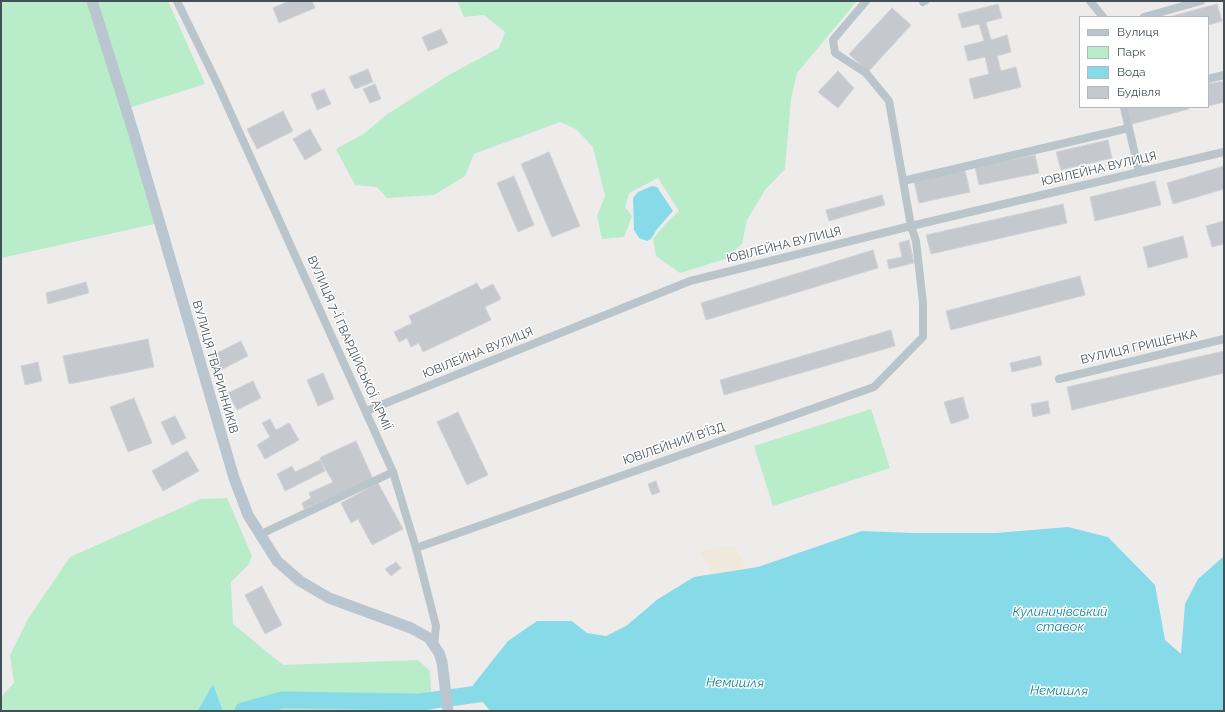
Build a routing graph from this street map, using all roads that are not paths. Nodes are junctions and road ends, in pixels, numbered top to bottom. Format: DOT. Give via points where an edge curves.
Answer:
graph roads {
  1 [pos="92,1"];
  2 [pos="177,1"];
  3 [pos="866,1"];
  4 [pos="1090,1"];
  5 [pos="1201,1"];
  6 [pos="1102,16"];
  7 [pos="1148,16"];
  8 [pos="1224,75"];
  9 [pos="1209,79"];
  10 [pos="1124,108"];
  11 [pos="1129,128"];
  12 [pos="1224,152"];
  13 [pos="1139,172"];
  14 [pos="903,181"];
  15 [pos="911,226"];
  16 [pos="1224,339"];
  17 [pos="1059,379"];
  18 [pos="366,411"];
  19 [pos="393,472"];
  20 [pos="259,535"];
  21 [pos="416,548"];
  22 [pos="434,644"];
  23 [pos="448,709"];
  1 -- 20 [label="main road, ВУЛИЦЯ ТВАРИННИКІВ" via="133,131 234,478 248,515"];
  2 -- 18 [label="street, ВУЛИЦЯ 7-Ї ГВАРДІЙСЬКОЇ АРМІЇ" via="218,82"];
  3 -- 14 [label="street" via="833,40 835,53 866,73 888,101"];
  4 -- 6 [label="street"];
  5 -- 7 [label="street"];
  8 -- 9 [label="street"];
  10 -- 11 [label="street"];
  11 -- 13 [label="street"];
  11 -- 14 [label="street"];
  12 -- 13 [label="street, ЮВІЛЕЙНА ВУЛИЦЯ"];
  13 -- 15 [label="street, ЮВІЛЕЙНА ВУЛИЦЯ"];
  14 -- 15 [label="street"];
  15 -- 18 [label="street, ЮВІЛЕЙНА ВУЛИЦЯ" via="690,281"];
  15 -- 21 [label="street, ЮВІЛЕЙНИЙ В'ЇЗД" via="916,241 923,303 923,336 874,387"];
  16 -- 17 [label="street, ВУЛИЦЯ ГРИЩЕНКА"];
  18 -- 19 [label="street, ВУЛИЦЯ 7-Ї ГВАРДІЙСЬКОЇ АРМІЇ"];
  19 -- 20 [label="street"];
  19 -- 21 [label="street, ВУЛИЦЯ 7-Ї ГВАРДІЙСЬКОЇ АРМІЇ"];
  20 -- 22 [label="main road, ВУЛИЦЯ ТВАРИННИКІВ" via="277,561 313,589 346,605 422,633"];
  21 -- 22 [label="street, ВУЛИЦЯ 7-Ї ГВАРДІЙСЬКОЇ АРМІЇ" via="436,626"];
  22 -- 23 [label="main road, ВУЛИЦЯ 7-Ї ГВАРДІЙСЬКОЇ АРМІЇ" via="444,675"];
}
